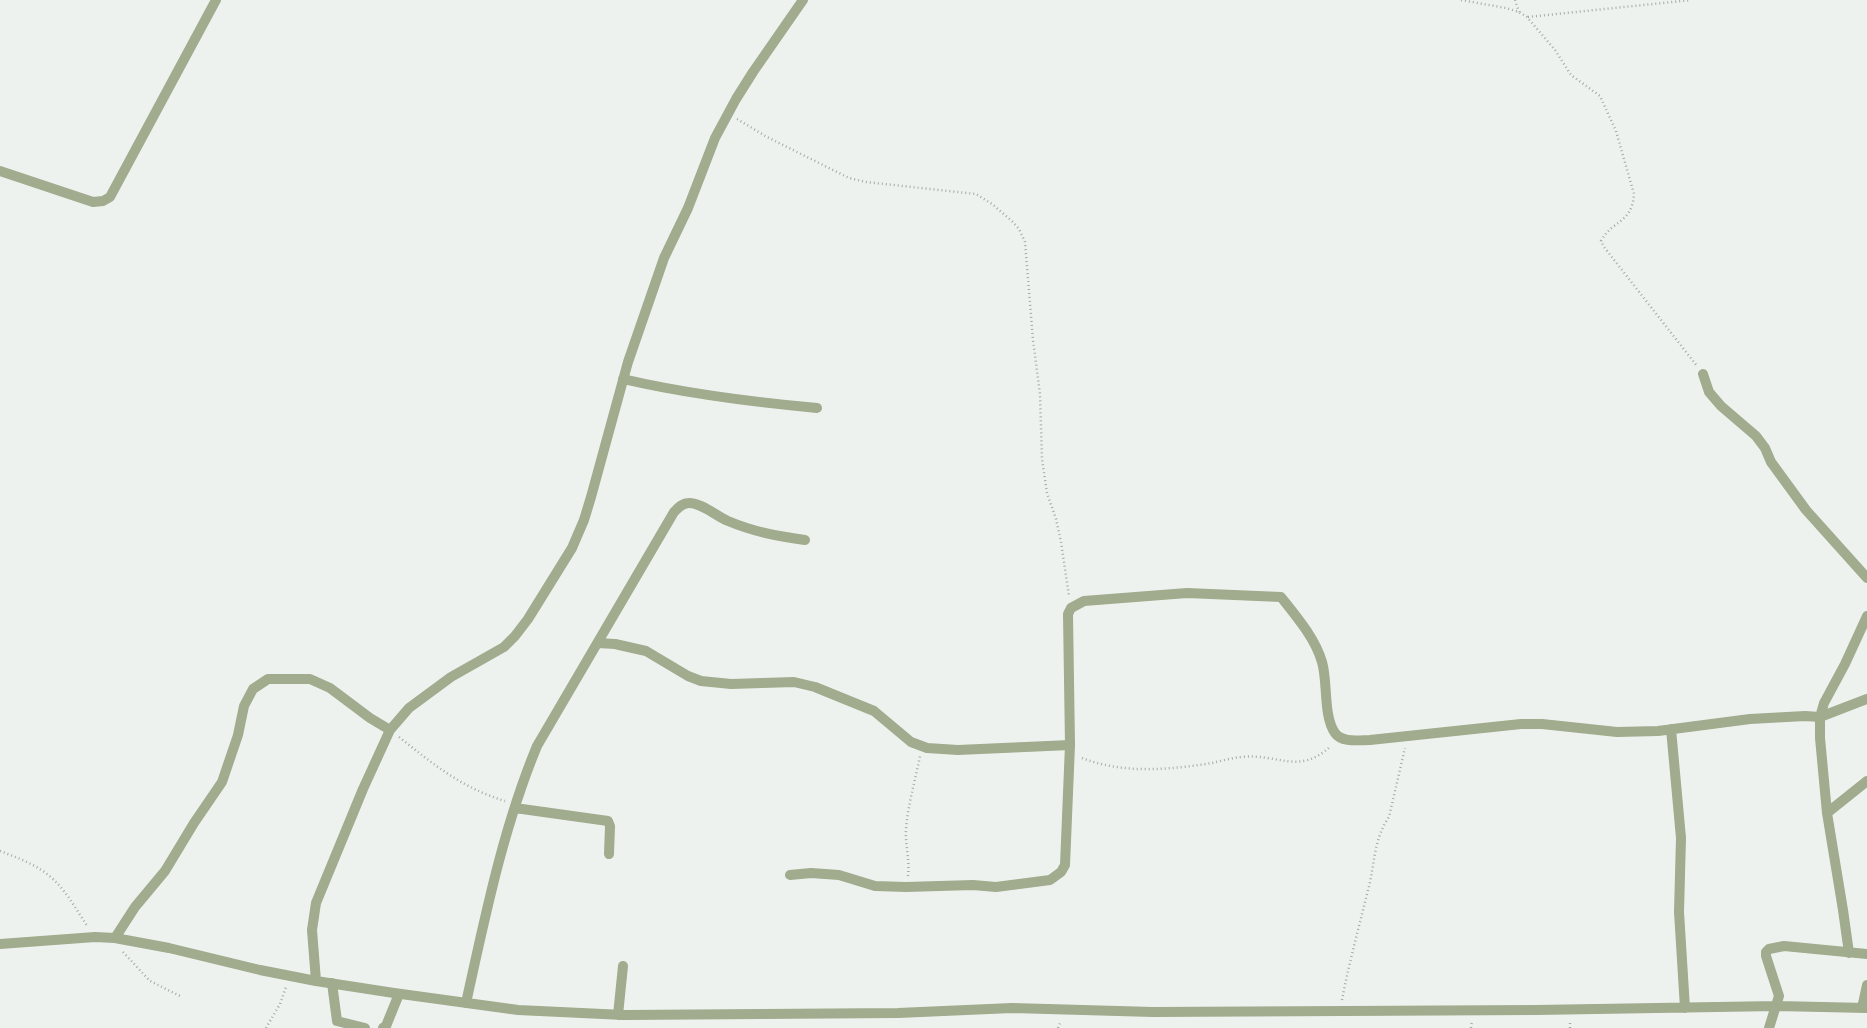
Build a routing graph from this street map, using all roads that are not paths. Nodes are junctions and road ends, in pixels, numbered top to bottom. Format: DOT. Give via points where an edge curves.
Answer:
graph roads {
  1 [pos="216,0"];
  2 [pos="803,0"];
  3 [pos="0,171"];
  4 [pos="1703,374"];
  5 [pos="623,379"];
  6 [pos="817,408"];
  7 [pos="805,540"];
  8 [pos="1867,578"];
  9 [pos="1867,616"];
  10 [pos="598,643"];
  11 [pos="1867,699"];
  12 [pos="1820,717"];
  13 [pos="1671,729"];
  14 [pos="390,730"];
  15 [pos="1070,750"];
  16 [pos="1867,781"];
  17 [pos="515,806"];
  18 [pos="1827,813"];
  19 [pos="609,854"];
  20 [pos="790,874"];
  21 [pos="114,938"];
  22 [pos="0,944"];
  23 [pos="1849,952"];
  24 [pos="1867,954"];
  25 [pos="623,966"];
  26 [pos="316,981"];
  27 [pos="332,983"];
  28 [pos="1867,985"];
  29 [pos="399,994"];
  30 [pos="466,1003"];
  31 [pos="1777,1006"];
  32 [pos="1685,1008"];
  33 [pos="1864,1008"];
  34 [pos="618,1015"];
  35 [pos="365,1028"];
  36 [pos="383,1028"];
  37 [pos="1769,1028"];
  1 -- 3 [label="street" via="110,197 104,201 93,202"];
  2 -- 5 [label="street" via="753,72 715,138 688,208 664,258"];
  4 -- 8 [label="street" via="1709,392 1721,406 1756,436 1771,462 1806,510"];
  5 -- 6 [label="street" via="734,400"];
  5 -- 14 [label="street" via="584,520 572,548 528,619 504,647 450,677 409,708"];
  7 -- 10 [label="street" via="764,534 727,520 696,504 681,505 670,518"];
  9 -- 12 [label="street" via="1824,702"];
  10 -- 15 [label="street" via="646,651 701,681 732,684 794,682 814,687 874,711 911,742 922,746 958,750"];
  10 -- 17 [label="street" via="537,746"];
  11 -- 12 [label="street"];
  12 -- 13 [label="street" via="1750,719"];
  12 -- 18 [label="street"];
  13 -- 15 [label="street" via="1617,732 1521,724 1370,740 1339,738 1330,718 1322,660 1302,624 1281,597 1187,593 1084,601 1071,608 1068,614"];
  13 -- 32 [label="street" via="1681,838 1679,912"];
  14 -- 21 [label="street" via="330,688 310,679 268,679 253,689 244,706 238,735 222,782 166,871 134,907"];
  14 -- 26 [label="street" via="316,903 312,930"];
  15 -- 20 [label="street" via="1065,865 1061,872 1050,880 996,887 906,887 875,886 839,875"];
  16 -- 18 [label="street"];
  17 -- 19 [label="street" via="608,821"];
  17 -- 30 [label="street" via="488,904"];
  18 -- 23 [label="street"];
  21 -- 22 [label="street"];
  21 -- 26 [label="street"];
  23 -- 24 [label="street"];
  23 -- 31 [label="street" via="1784,946 1769,948 1766,956 1779,996"];
  25 -- 34 [label="street"];
  26 -- 27 [label="street"];
  27 -- 29 [label="street"];
  27 -- 35 [label="street" via="337,1021"];
  28 -- 33 [label="street"];
  29 -- 30 [label="street"];
  29 -- 36 [label="street"];
  30 -- 34 [label="street" via="518,1010"];
  31 -- 32 [label="street"];
  31 -- 33 [label="street"];
  31 -- 37 [label="street"];
  32 -- 34 [label="street" via="1153,1012 1012,1008 898,1013"];
}
